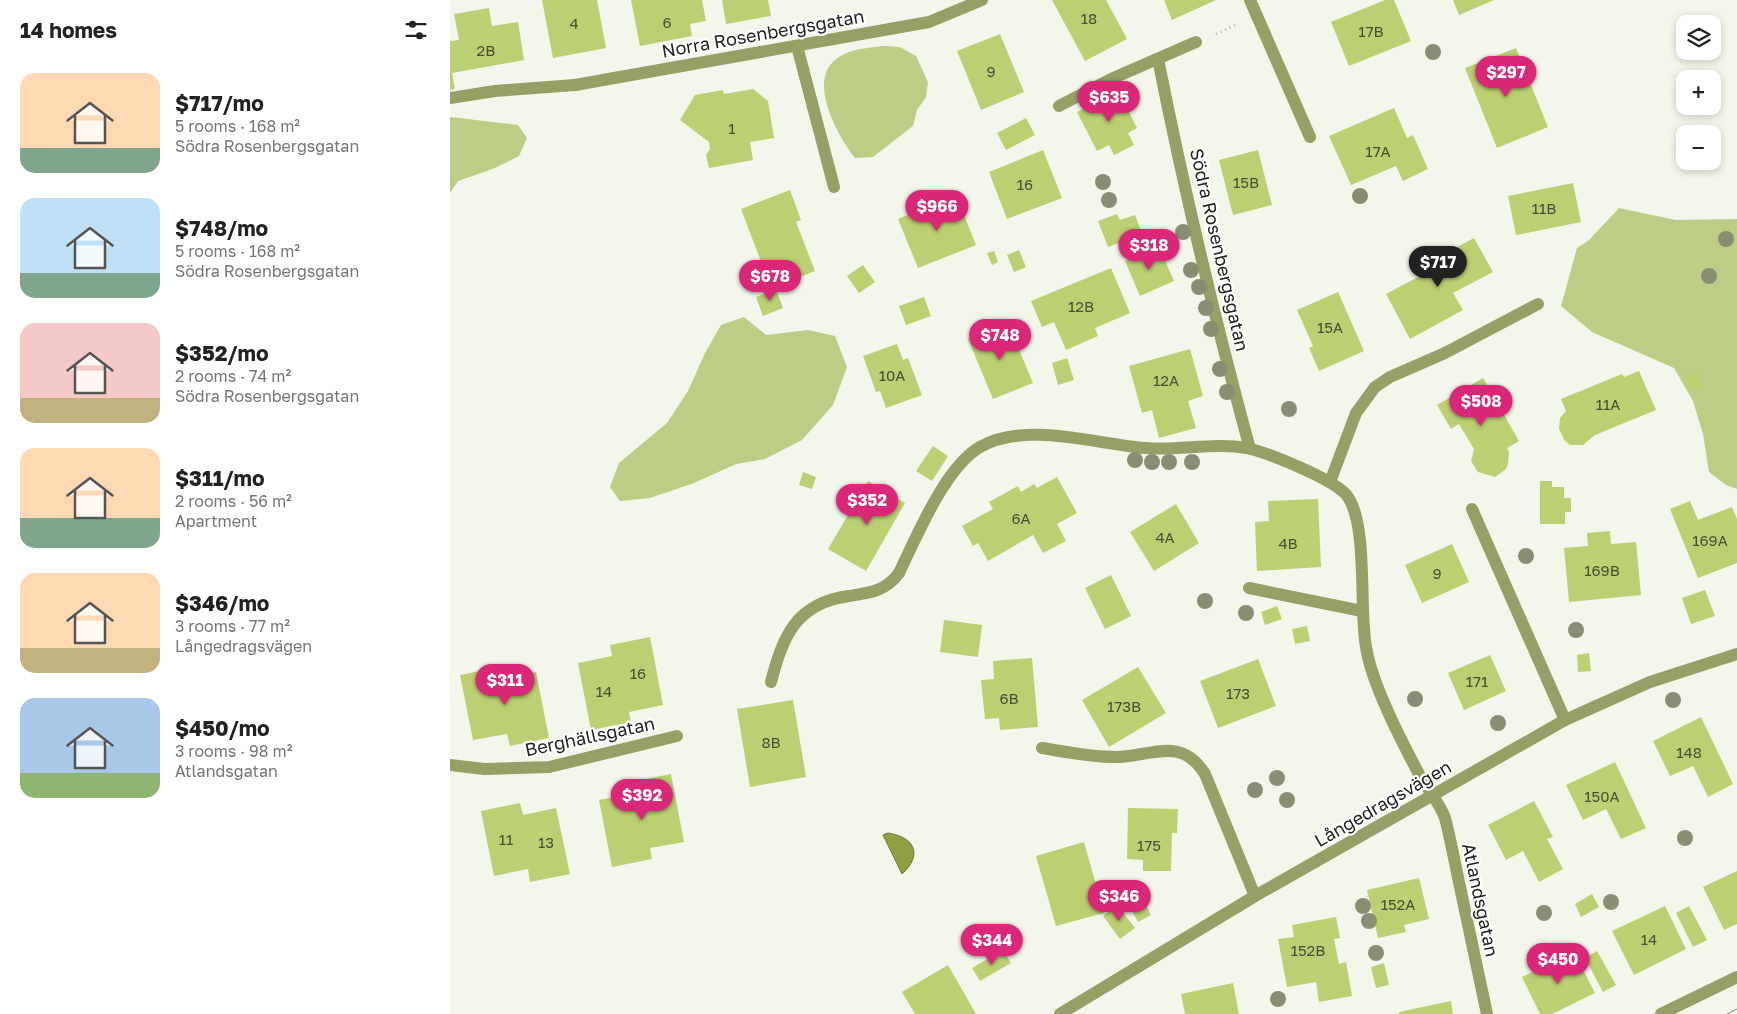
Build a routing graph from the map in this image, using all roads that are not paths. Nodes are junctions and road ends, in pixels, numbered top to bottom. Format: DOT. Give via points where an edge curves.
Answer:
graph roads {
  1 [pos="982,0"];
  2 [pos="1250,0"];
  3 [pos="1196,42"];
  4 [pos="797,46"];
  5 [pos="1158,59"];
  6 [pos="450,98"];
  7 [pos="1059,106"];
  8 [pos="1310,137"];
  9 [pos="834,186"];
  10 [pos="1538,304"];
  11 [pos="1250,449"];
  12 [pos="1330,482"];
  13 [pos="1472,509"];
  14 [pos="1249,588"];
  15 [pos="1362,611"];
  16 [pos="1737,654"];
  17 [pos="771,682"];
  18 [pos="1565,720"];
  19 [pos="677,736"];
  20 [pos="1042,748"];
  21 [pos="450,765"];
  22 [pos="1432,796"];
  23 [pos="1255,896"];
  24 [pos="1737,977"];
  25 [pos="1060,1014"];
  26 [pos="1487,1014"];
  27 [pos="1661,1014"];
  1 -- 4 [label="street, Norra Rosenbergsgatan" via="929,22"];
  2 -- 8 [label="street"];
  3 -- 5 [label="street"];
  4 -- 6 [label="street, Norra Rosenbergsgatan" via="575,85"];
  4 -- 9 [label="street"];
  5 -- 7 [label="street" via="1110,79"];
  5 -- 11 [label="street, Södra Rosenbergsgatan" via="1192,222"];
  10 -- 12 [label="street" via="1375,387 1356,413"];
  11 -- 12 [label="street"];
  11 -- 17 [label="street" via="1210,446 1145,448 1047,436 989,442 977,449 948,480 928,511 891,584 881,590 823,602 810,609 787,633"];
  12 -- 15 [label="street" via="1340,488 1354,510 1360,547"];
  13 -- 18 [label="street"];
  14 -- 15 [label="street"];
  15 -- 22 [label="street" via="1371,666"];
  16 -- 18 [label="street, Långedragsvägen" via="1650,682"];
  18 -- 22 [label="street, Långedragsvägen"];
  19 -- 21 [label="street, Berghällsgatan" via="549,767 484,769"];
  20 -- 23 [label="street" via="1089,757 1176,751 1197,761"];
  22 -- 23 [label="street, Långedragsvägen"];
  22 -- 26 [label="street, Atlandsgatan" via="1444,816"];
  23 -- 25 [label="street, Långedragsvägen"];
  24 -- 27 [label="street"];
}
